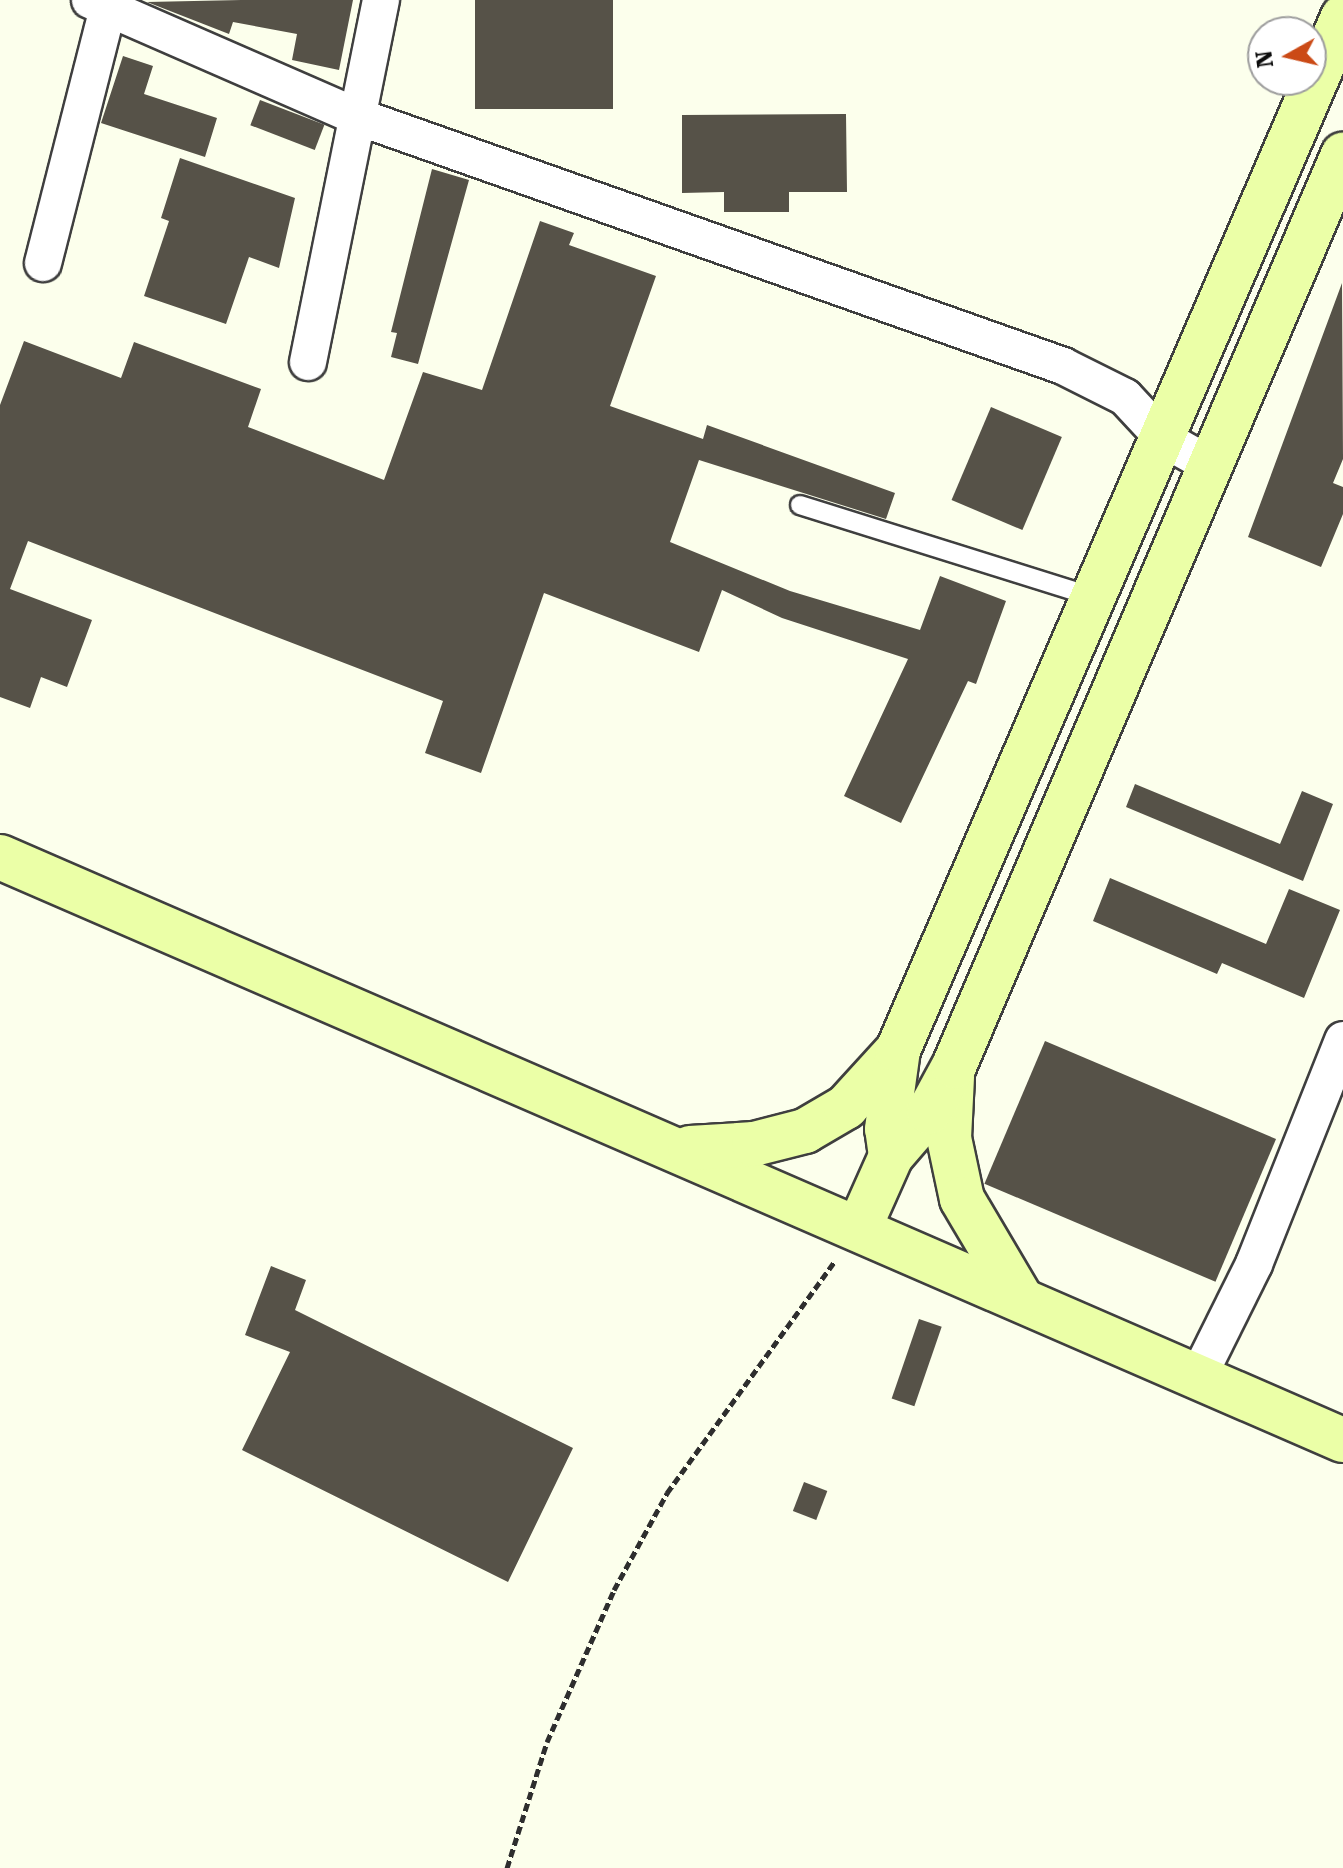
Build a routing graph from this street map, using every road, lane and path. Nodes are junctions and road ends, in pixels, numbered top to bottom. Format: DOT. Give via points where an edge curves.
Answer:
graph roads {
  1 [pos="381,0"];
  2 [pos="103,4"];
  3 [pos="1343,17"];
  4 [pos="356,116"];
  5 [pos="1343,155"];
  6 [pos="43,263"];
  7 [pos="308,362"];
  8 [pos="1164,439"];
  9 [pos="1212,466"];
  10 [pos="800,505"];
  11 [pos="1095,597"];
  12 [pos="0,857"];
  13 [pos="955,919"];
  14 [pos="1007,941"];
  15 [pos="1343,1040"];
  16 [pos="898,1050"];
  17 [pos="954,1066"];
  18 [pos="680,1148"];
  19 [pos="891,1156"];
  20 [pos="859,1228"];
  21 [pos="1020,1297"];
  22 [pos="1197,1379"];
  23 [pos="1343,1440"];
  24 [pos="507,1868"];
  1 -- 4 [label="street"];
  2 -- 4 [label="street"];
  2 -- 6 [label="street"];
  3 -- 8 [label="main road"];
  4 -- 7 [label="street"];
  4 -- 8 [label="street" via="1063,366 1125,397"];
  5 -- 9 [label="main road"];
  8 -- 9 [label="street"];
  8 -- 11 [label="main road"];
  9 -- 14 [label="main road"];
  10 -- 11 [label="lane"];
  11 -- 13 [label="main road"];
  12 -- 18 [label="main road"];
  13 -- 14 [label="main road"];
  13 -- 16 [label="main road"];
  14 -- 17 [label="main road"];
  15 -- 22 [label="street" via="1254,1264"];
  16 -- 18 [label="main road" via="846,1107 805,1131 754,1144"];
  16 -- 19 [label="main road" via="887,1129"];
  17 -- 19 [label="main road" via="929,1112"];
  17 -- 21 [label="main road" via="949,1138 962,1199"];
  18 -- 20 [label="main road"];
  19 -- 20 [label="main road"];
  20 -- 21 [label="main road"];
  20 -- 24 [label="path" via="667,1493 569,1687"];
  21 -- 22 [label="main road"];
  22 -- 23 [label="main road"];
}
